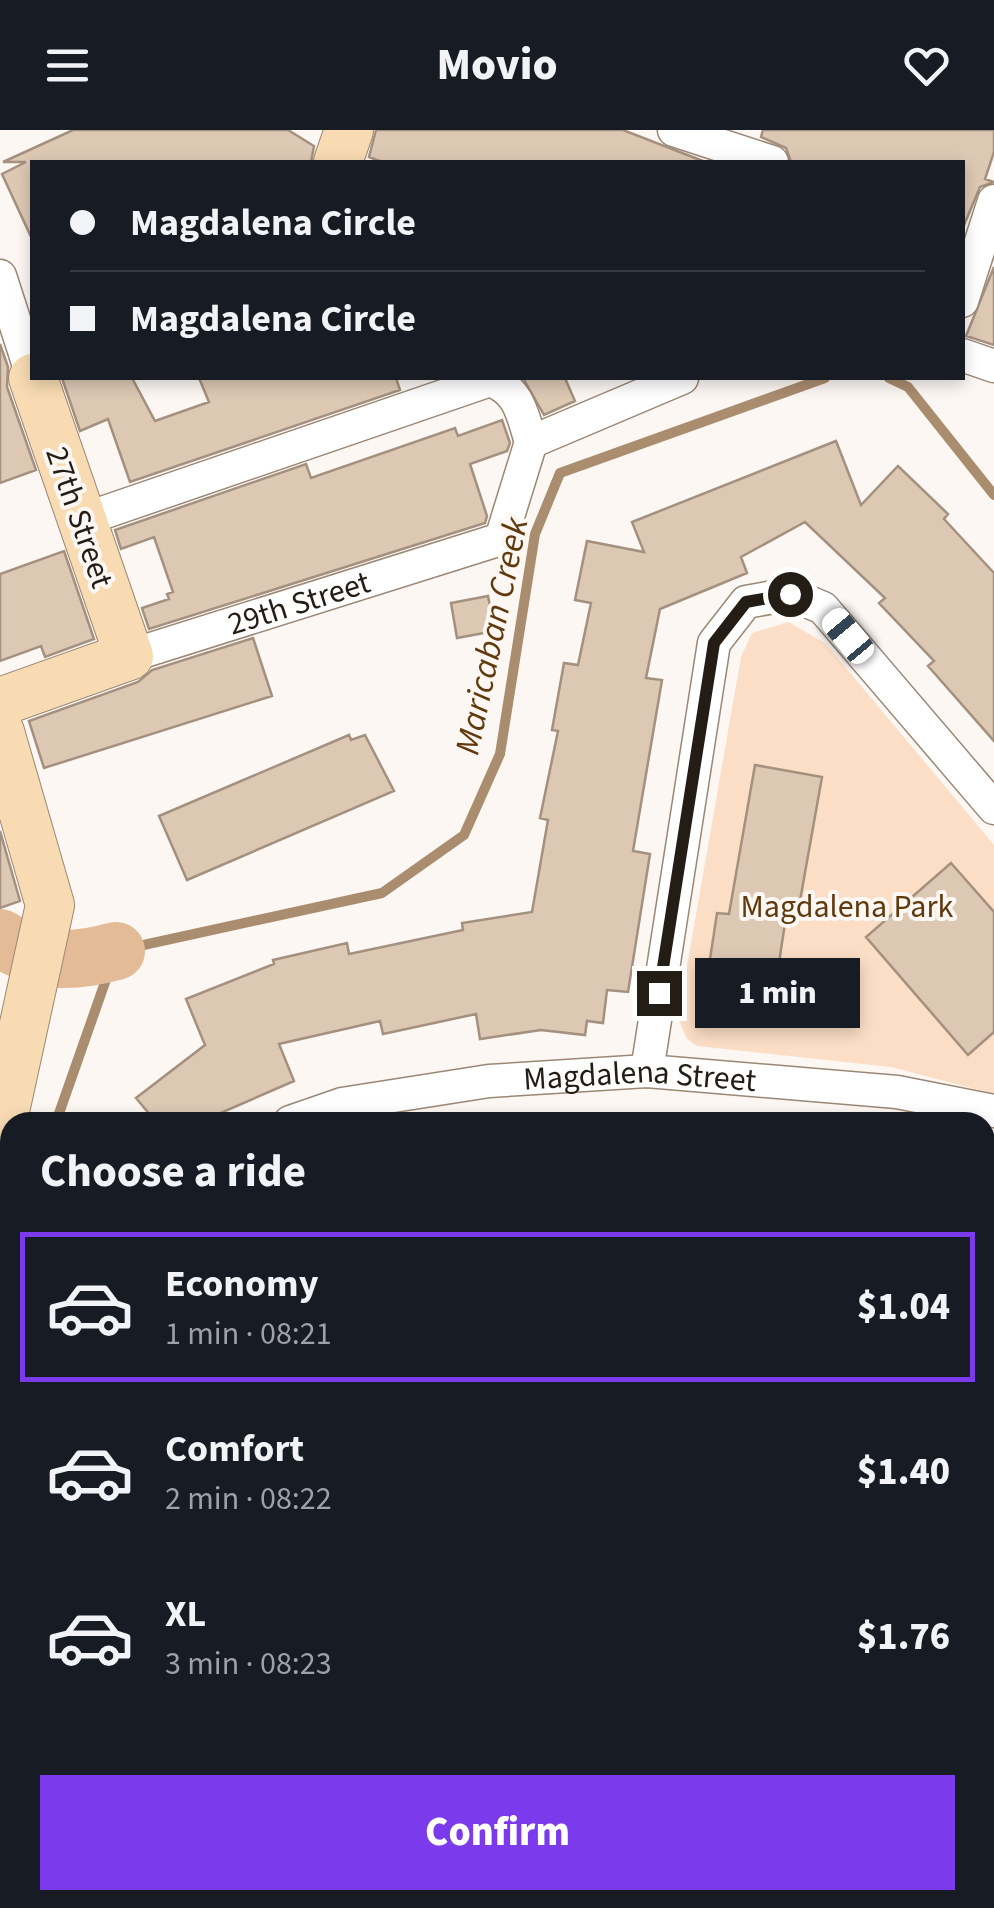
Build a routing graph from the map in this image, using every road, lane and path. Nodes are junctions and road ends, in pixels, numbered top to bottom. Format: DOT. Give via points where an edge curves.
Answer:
graph roads {
  1 [pos="349,130"];
  2 [pos="674,130"];
  3 [pos="339,160"];
  4 [pos="766,160"];
  5 [pos="994,201"];
  6 [pos="980,232"];
  7 [pos="0,276"];
  8 [pos="965,289"];
  9 [pos="965,356"];
  10 [pos="994,366"];
  11 [pos="30,367"];
  12 [pos="34,380"];
  13 [pos="677,380"];
  14 [pos="531,442"];
  15 [pos="79,520"];
  16 [pos="128,656"];
  17 [pos="0,702"];
  18 [pos="0,732"];
  19 [pos="994,808"];
  20 [pos="647,1071"];
  21 [pos="994,1111"];
  22 [pos="5,1112"];
  23 [pos="319,1112"];
  1 -- 3 [label="street"];
  2 -- 4 [label="street"];
  5 -- 6 [label="street"];
  6 -- 8 [label="street"];
  7 -- 11 [label="street, 27th Street"];
  9 -- 10 [label="street"];
  12 -- 15 [label="street, 27th Street"];
  13 -- 14 [label="street"];
  14 -- 15 [label="street" via="518,399 490,380"];
  14 -- 16 [label="street, 29th Street" via="501,538"];
  15 -- 16 [label="street, 27th Street"];
  16 -- 17 [label="street, 29th Street"];
  18 -- 22 [label="street" via="48,886"];
  19 -- 20 [label="street" via="823,608 790,594 746,602 714,643"];
  20 -- 21 [label="street, Magdalena Street" via="897,1092"];
  20 -- 23 [label="street, Magdalena Street" via="489,1081"];
}
